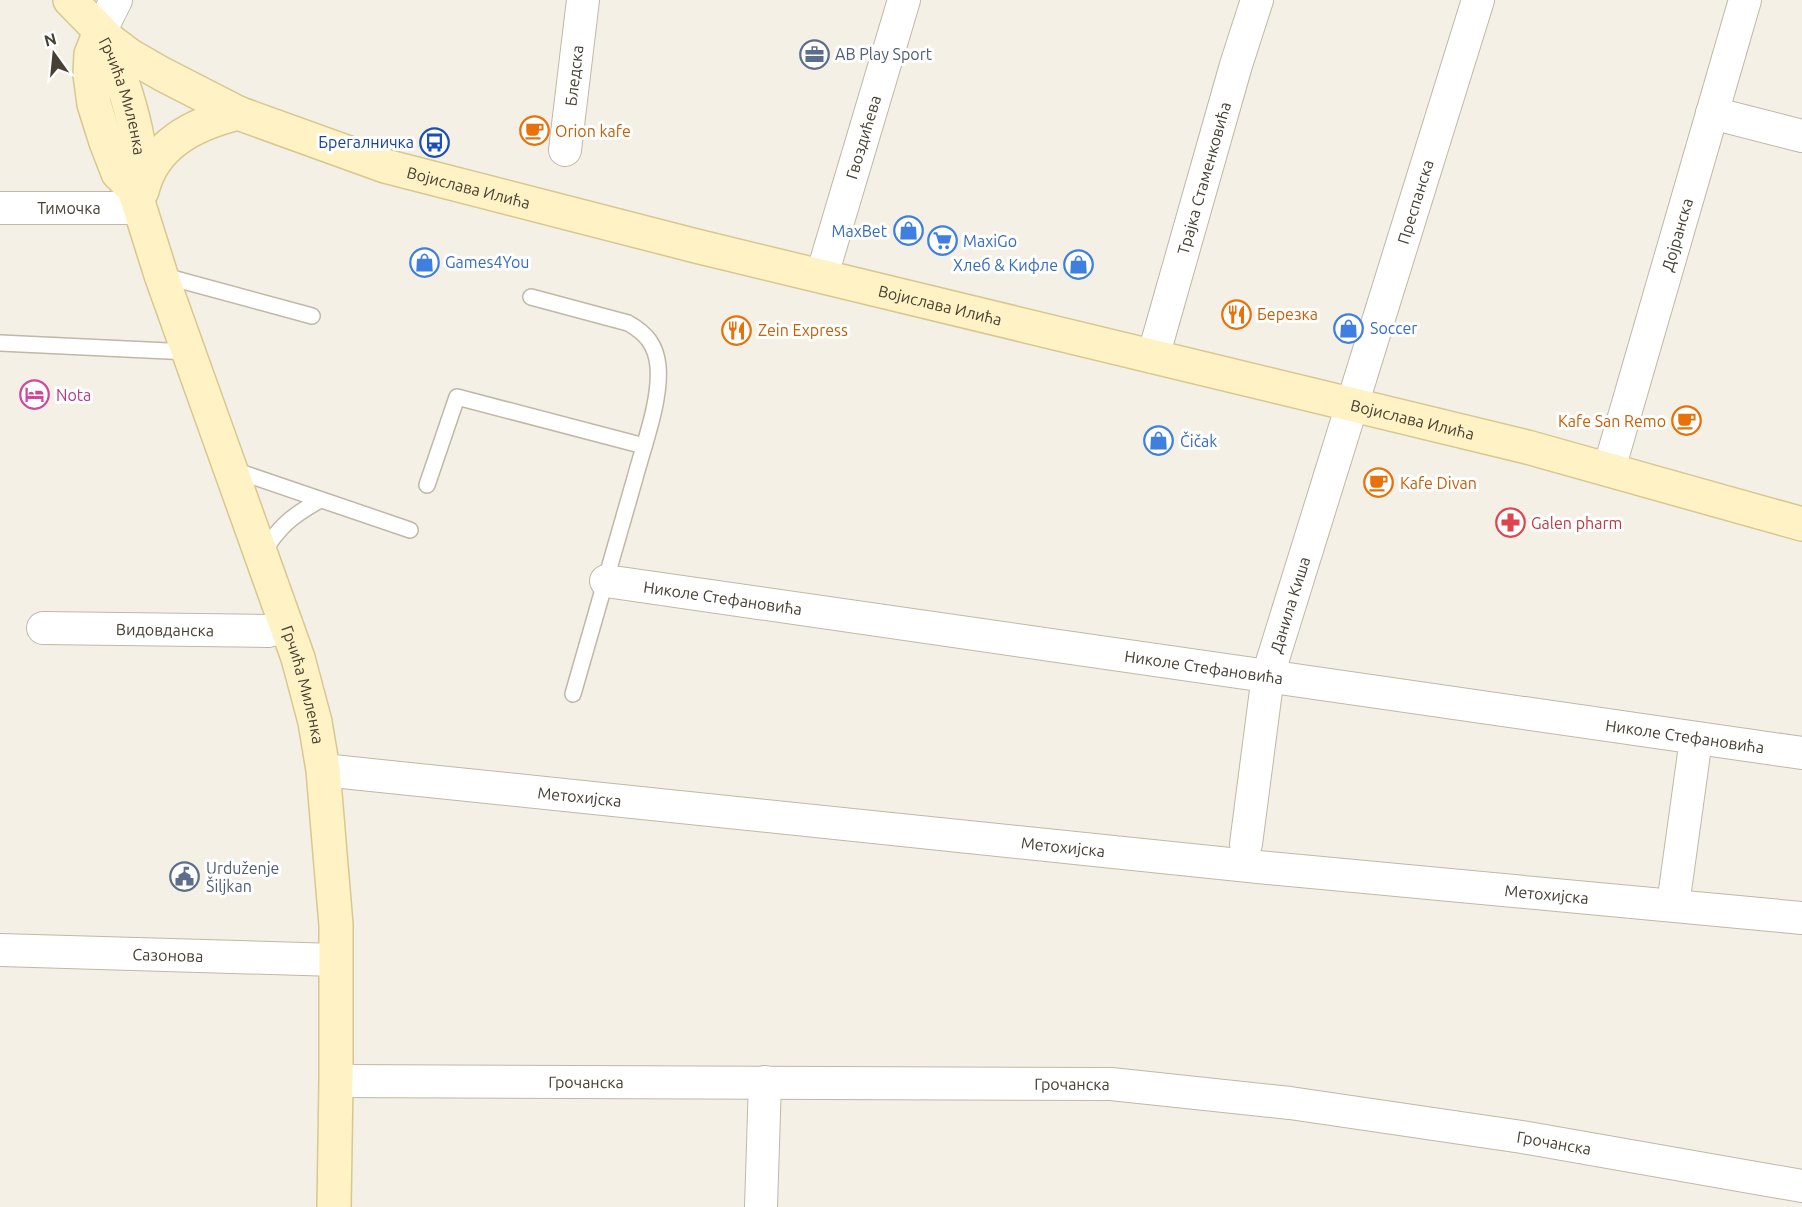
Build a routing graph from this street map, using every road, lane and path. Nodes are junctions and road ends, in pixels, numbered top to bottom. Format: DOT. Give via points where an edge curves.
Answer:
graph roads {
  1 [pos="70,0"];
  2 [pos="116,0"];
  3 [pos="584,0"];
  4 [pos="904,0"];
  5 [pos="1257,0"];
  6 [pos="1478,0"];
  7 [pos="1745,0"];
  8 [pos="100,32"];
  9 [pos="238,113"];
  10 [pos="1712,113"];
  11 [pos="1802,136"];
  12 [pos="565,150"];
  13 [pos="136,198"];
  14 [pos="0,208"];
  15 [pos="160,275"];
  16 [pos="822,275"];
  17 [pos="531,297"];
  18 [pos="312,316"];
  19 [pos="0,343"];
  20 [pos="189,352"];
  21 [pos="1152,357"];
  22 [pos="1351,404"];
  23 [pos="644,446"];
  24 [pos="231,469"];
  25 [pos="1609,469"];
  26 [pos="428,485"];
  27 [pos="320,500"];
  28 [pos="1802,524"];
  29 [pos="410,530"];
  30 [pos="261,555"];
  31 [pos="606,581"];
  32 [pos="287,626"];
  33 [pos="43,628"];
  34 [pos="1268,675"];
  35 [pos="573,694"];
  36 [pos="1696,739"];
  37 [pos="1802,753"];
  38 [pos="323,770"];
  39 [pos="1246,844"];
  40 [pos="1673,905"];
  41 [pos="1802,918"];
  42 [pos="0,950"];
  43 [pos="336,960"];
  44 [pos="336,1081"];
  45 [pos="765,1082"];
  46 [pos="1802,1186"];
  47 [pos="334,1207"];
  48 [pos="761,1207"];
  1 -- 8 [label="main road, Војислава Илића"];
  2 -- 8 [label="street"];
  3 -- 12 [label="street, Бледска"];
  4 -- 16 [label="street, Гвоздићева"];
  5 -- 21 [label="street, Трајка Стаменковића"];
  6 -- 22 [label="street, Преспанска"];
  7 -- 10 [label="street, Дојранска"];
  8 -- 9 [label="main road, Војислава Илића" via="129,55"];
  8 -- 13 [label="main road, Грчића Миленка" via="90,62 94,104 112,162"];
  9 -- 13 [label="main road" via="213,119 177,138 150,166"];
  9 -- 16 [label="main road, Војислава Илића" via="385,166"];
  10 -- 11 [label="street"];
  10 -- 25 [label="street, Дојранска"];
  13 -- 14 [label="street, Тимочка"];
  13 -- 15 [label="main road, Грчића Миленка"];
  15 -- 18 [label="lane"];
  15 -- 20 [label="main road, Грчића Миленка"];
  16 -- 21 [label="main road, Војислава Илића"];
  17 -- 23 [label="lane" via="628,324 650,340 658,376"];
  19 -- 20 [label="lane"];
  20 -- 24 [label="main road, Грчића Миленка"];
  21 -- 22 [label="main road, Војислава Илића"];
  22 -- 25 [label="main road, Војислава Илића"];
  22 -- 34 [label="street, Данила Киша"];
  23 -- 26 [label="lane" via="457,397"];
  23 -- 31 [label="lane"];
  24 -- 27 [label="lane"];
  24 -- 30 [label="main road, Грчића Миленка"];
  25 -- 28 [label="main road, Војислава Илића"];
  27 -- 29 [label="lane"];
  27 -- 30 [label="lane" via="294,515"];
  30 -- 32 [label="main road, Грчића Миленка"];
  31 -- 34 [label="street, Николе Стефановића"];
  31 -- 35 [label="lane"];
  32 -- 33 [label="street, Видовданска" via="268,631"];
  32 -- 38 [label="main road, Грчића Миленка" via="315,722"];
  34 -- 36 [label="street, Николе Стефановића"];
  34 -- 39 [label="street, Данила Киша"];
  36 -- 37 [label="street, Николе Стефановића"];
  36 -- 40 [label="street"];
  38 -- 40 [label="street, Метохијска" via="1268,868"];
  38 -- 43 [label="main road, Грчића Миленка"];
  40 -- 41 [label="street, Метохијска"];
  42 -- 43 [label="street, Сазонова"];
  43 -- 44 [label="main road, Грчића Миленка"];
  44 -- 45 [label="street, Грочанска"];
  44 -- 47 [label="main road, Грчића Миленка"];
  45 -- 46 [label="street, Грочанска" via="1111,1084 1166,1089 1290,1102"];
  45 -- 48 [label="street"];
}
